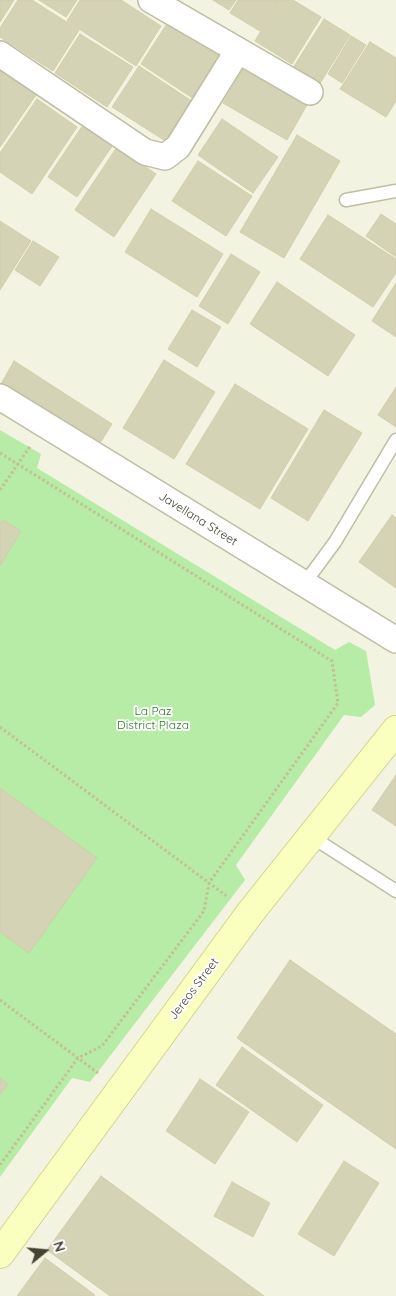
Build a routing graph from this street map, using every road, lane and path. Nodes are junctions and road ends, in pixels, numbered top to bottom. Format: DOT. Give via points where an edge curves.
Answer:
graph roads {
  1 [pos="151,0"];
  2 [pos="237,52"];
  3 [pos="0,54"];
  4 [pos="310,92"];
  5 [pos="396,190"];
  6 [pos="346,200"];
  7 [pos="0,397"];
  8 [pos="396,440"];
  9 [pos="29,447"];
  10 [pos="0,453"];
  11 [pos="18,464"];
  12 [pos="0,490"];
  13 [pos="304,584"];
  14 [pos="396,640"];
  15 [pos="0,727"];
  16 [pos="396,730"];
  17 [pos="312,837"];
  18 [pos="209,883"];
  19 [pos="396,891"];
  20 [pos="230,899"];
  21 [pos="0,1000"];
  22 [pos="78,1058"];
  23 [pos="98,1072"];
  24 [pos="0,1165"];
  25 [pos="0,1254"];
  1 -- 2 [label="street"];
  2 -- 3 [label="street" via="178,147 165,158 145,152"];
  2 -- 4 [label="street"];
  5 -- 6 [label="lane"];
  7 -- 13 [label="street, Javellana Street"];
  8 -- 13 [label="lane" via="335,542"];
  9 -- 11 [label="path"];
  10 -- 11 [label="path"];
  11 -- 12 [label="path"];
  11 -- 18 [label="path" via="332,661 338,703"];
  13 -- 14 [label="street, Javellana Street"];
  15 -- 18 [label="path"];
  16 -- 17 [label="street, Jereos Street"];
  17 -- 19 [label="lane"];
  17 -- 25 [label="street, Jereos Street" via="244,921"];
  18 -- 20 [label="path"];
  18 -- 22 [label="path" via="204,911 102,1046"];
  21 -- 22 [label="path"];
  22 -- 23 [label="path"];
  22 -- 24 [label="path"];
}
